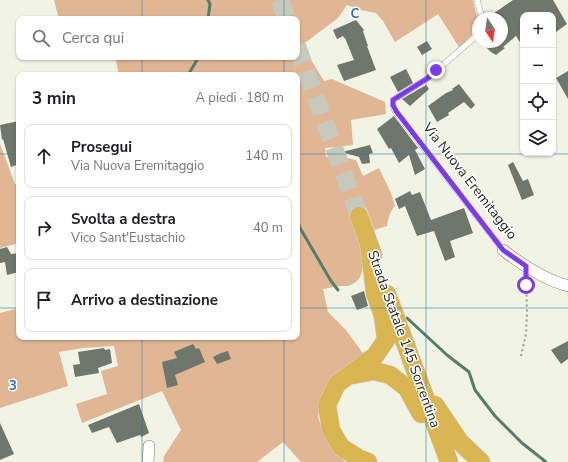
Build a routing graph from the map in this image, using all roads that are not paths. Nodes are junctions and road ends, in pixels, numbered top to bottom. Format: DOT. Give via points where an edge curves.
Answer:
graph roads {
  1 [pos="478,0"];
  2 [pos="481,12"];
  3 [pos="472,40"];
  4 [pos="359,216"];
  5 [pos="369,244"];
  6 [pos="503,250"];
  7 [pos="568,286"];
  8 [pos="350,376"];
  9 [pos="418,380"];
  10 [pos="149,446"];
  11 [pos="148,462"];
  12 [pos="368,462"];
  13 [pos="448,462"];
  14 [pos="481,462"];
  1 -- 2 [label="lane"];
  3 -- 6 [label="lane, Via Nuova Eremitaggio" via="428,78 393,100 393,105"];
  4 -- 5 [label="highway, Strada Statale 145 Sorrentina"];
  5 -- 8 [label="highway" via="375,293 383,316 386,340 375,356"];
  5 -- 9 [label="highway, Strada Statale 145 Sorrentina"];
  6 -- 7 [label="street, Via Nuova Eremitaggio" via="526,266"];
  8 -- 12 [label="highway" via="337,384 327,405 332,430 341,447"];
  8 -- 13 [label="highway" via="374,371 390,375 407,388"];
  9 -- 13 [label="highway, Strada Statale 145 Sorrentina"];
  9 -- 14 [label="highway" via="460,442"];
  10 -- 11 [label="street"];
}
